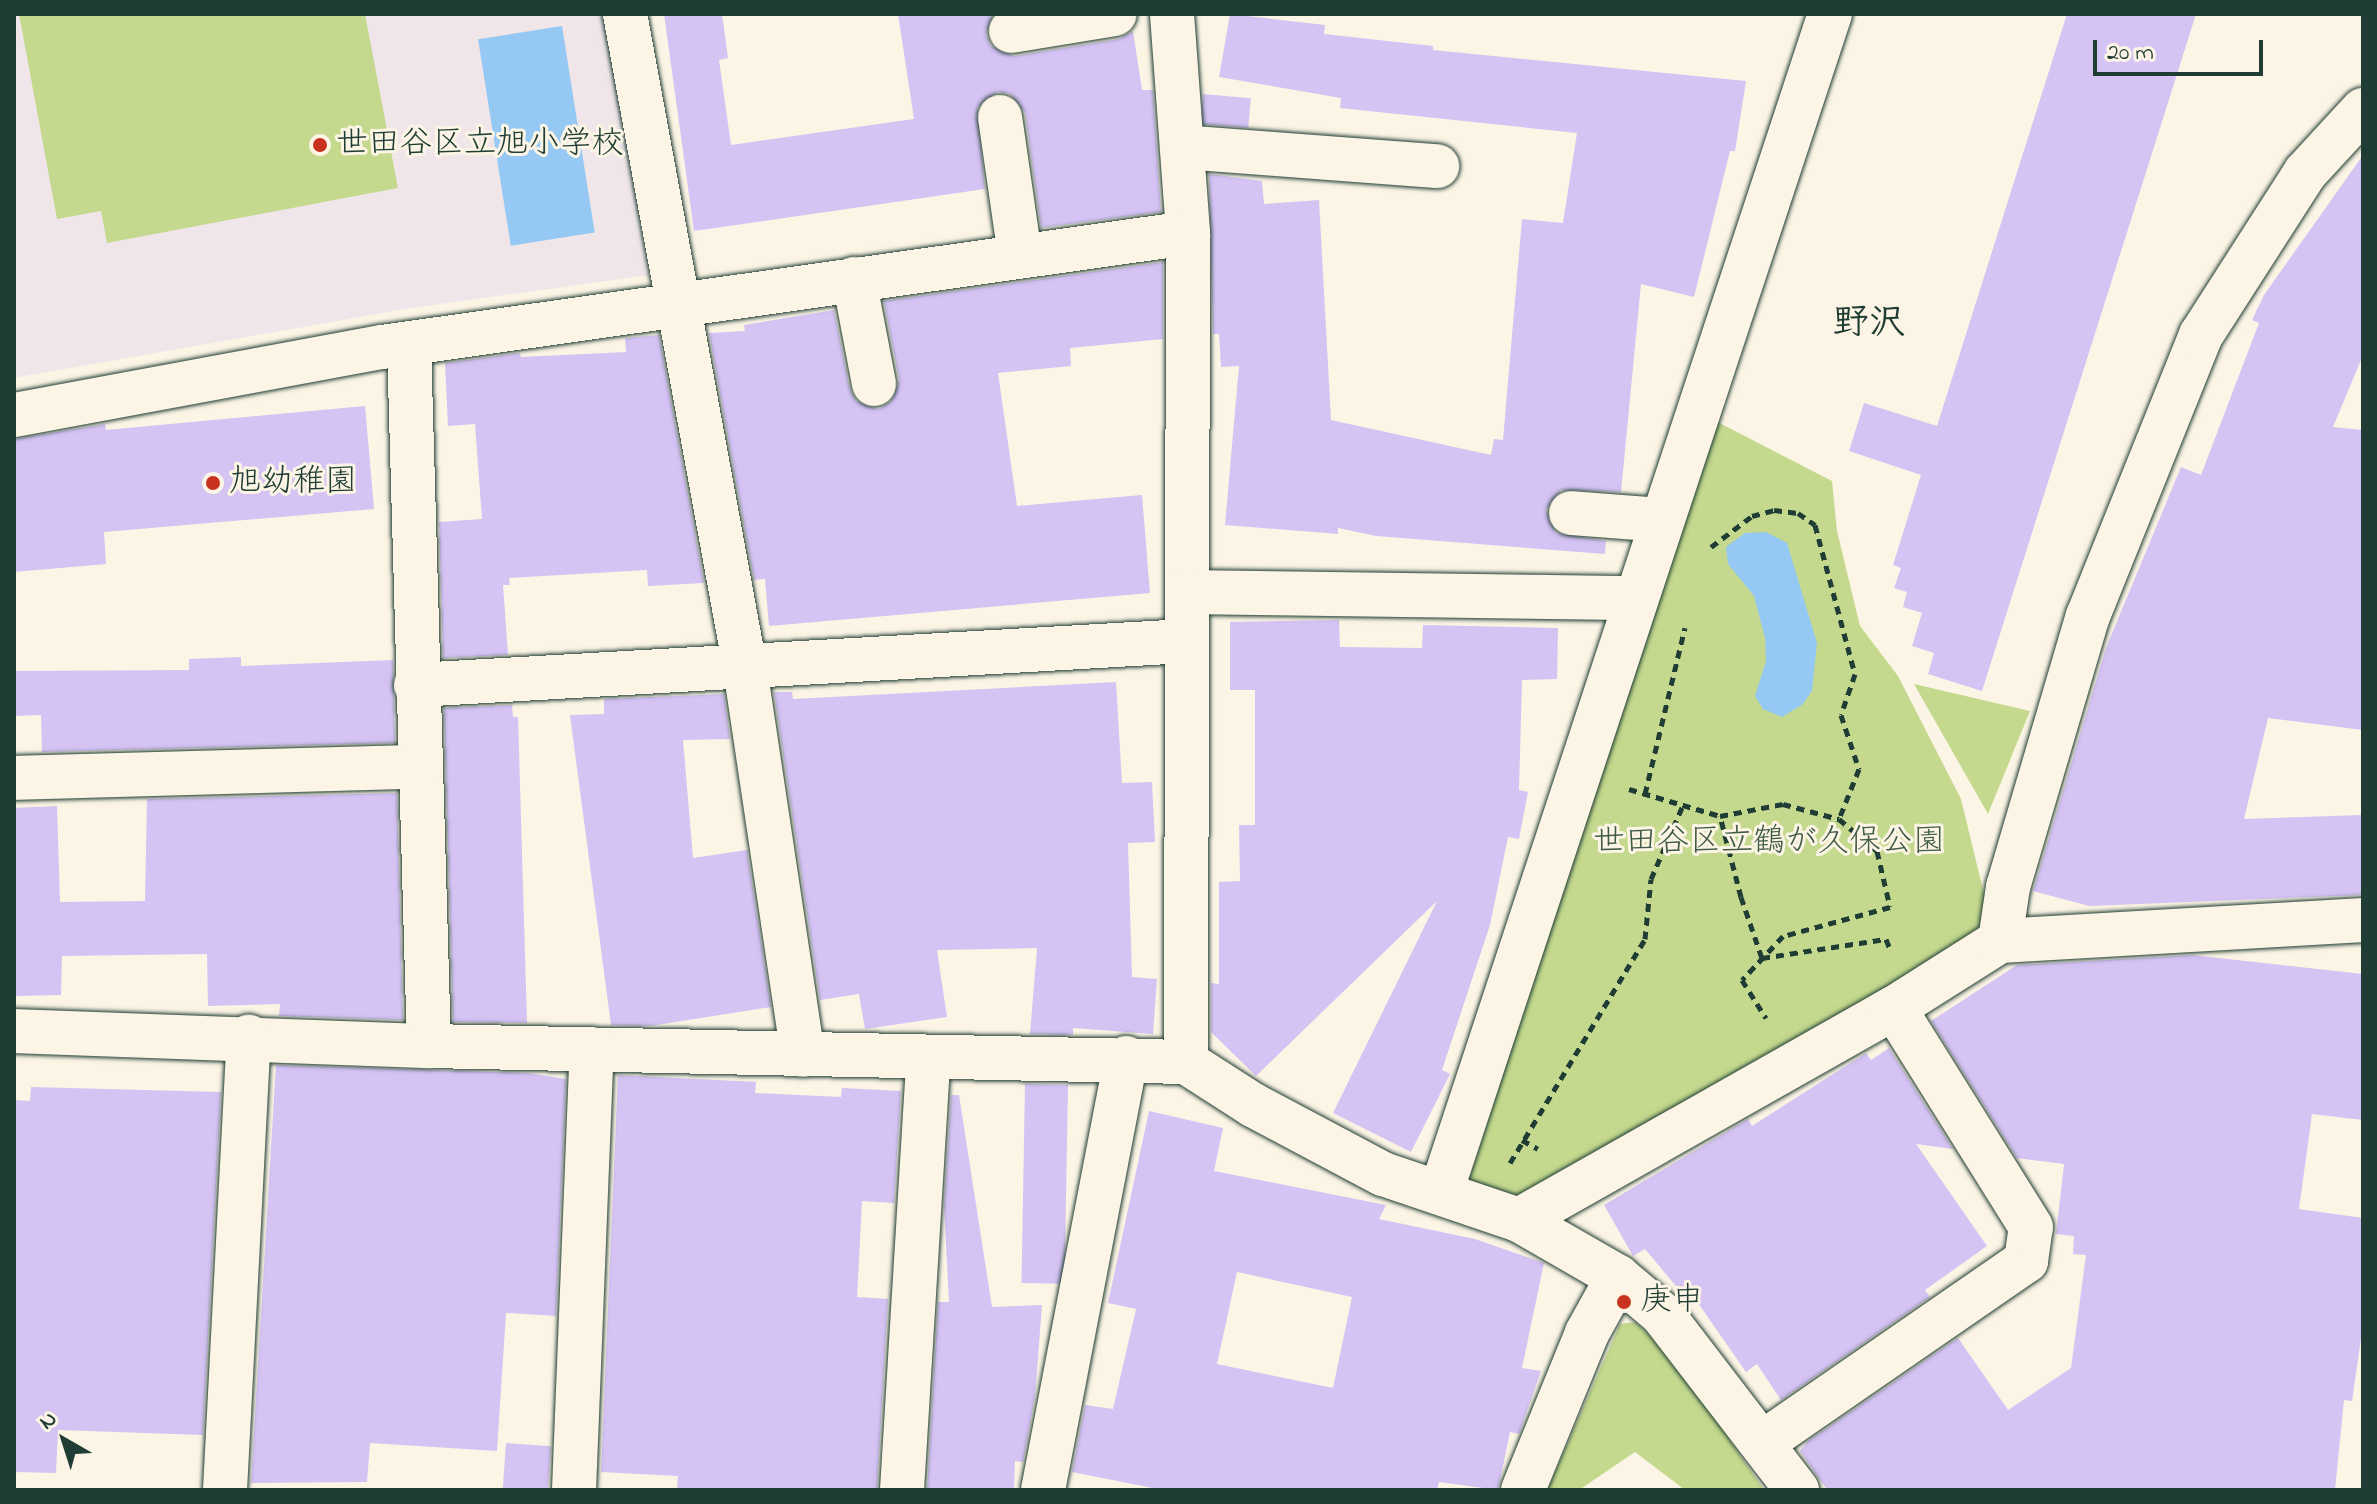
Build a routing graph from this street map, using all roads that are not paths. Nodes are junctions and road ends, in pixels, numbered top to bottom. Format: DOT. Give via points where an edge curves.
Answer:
graph roads {
  1 [pos="625,14"];
  2 [pos="1115,14"];
  3 [pos="1172,14"];
  4 [pos="1830,14"];
  5 [pos="1011,31"];
  6 [pos="2363,110"];
  7 [pos="1000,117"];
  8 [pos="1182,147"];
  9 [pos="1437,166"];
  10 [pos="1188,233"];
  11 [pos="1020,256"];
  12 [pos="854,279"];
  13 [pos="676,306"];
  14 [pos="409,344"];
  15 [pos="874,384"];
  16 [pos="14,415"];
  17 [pos="1571,513"];
  18 [pos="1662,520"];
  19 [pos="1188,592"];
  20 [pos="1636,598"];
  21 [pos="1187,641"];
  22 [pos="745,668"];
  23 [pos="416,685"];
  24 [pos="417,767"];
  25 [pos="14,778"];
  26 [pos="2363,920"];
  27 [pos="2000,941"];
  28 [pos="1894,1008"];
  29 [pos="14,1031"];
  30 [pos="249,1037"];
  31 [pos="429,1046"];
  32 [pos="592,1049"];
  33 [pos="803,1055"];
  34 [pos="1126,1058"];
  35 [pos="928,1059"];
  36 [pos="1186,1062"];
  37 [pos="1441,1192"];
  38 [pos="1519,1220"];
  39 [pos="1618,1277"];
  40 [pos="1762,1443"];
  41 [pos="1048,1489"];
  42 [pos="225,1490"];
  43 [pos="574,1490"];
  44 [pos="902,1490"];
  45 [pos="1523,1490"];
  46 [pos="1797,1490"];
  1 -- 13 [label="street"];
  2 -- 5 [label="street"];
  3 -- 8 [label="street"];
  4 -- 18 [label="street"];
  6 -- 27 [label="street" via="2305,173 2201,335 2088,616 2008,887"];
  7 -- 11 [label="street"];
  8 -- 9 [label="street"];
  8 -- 10 [label="street"];
  10 -- 11 [label="street"];
  10 -- 19 [label="street"];
  11 -- 12 [label="street"];
  12 -- 13 [label="street"];
  12 -- 15 [label="street"];
  13 -- 14 [label="street"];
  13 -- 22 [label="street"];
  14 -- 16 [label="street"];
  14 -- 23 [label="street"];
  17 -- 18 [label="street"];
  18 -- 20 [label="street"];
  19 -- 20 [label="street"];
  19 -- 21 [label="street"];
  20 -- 37 [label="street"];
  21 -- 22 [label="street"];
  21 -- 36 [label="street"];
  22 -- 23 [label="street"];
  22 -- 33 [label="street"];
  23 -- 24 [label="street"];
  24 -- 25 [label="street"];
  24 -- 31 [label="street"];
  26 -- 27 [label="street"];
  27 -- 28 [label="street"];
  28 -- 38 [label="street"];
  28 -- 40 [label="street" via="2031,1227 2026,1261"];
  29 -- 30 [label="street"];
  30 -- 31 [label="street"];
  30 -- 42 [label="street"];
  31 -- 32 [label="street"];
  32 -- 33 [label="street"];
  32 -- 43 [label="street"];
  33 -- 35 [label="street"];
  34 -- 35 [label="street"];
  34 -- 36 [label="street"];
  34 -- 41 [label="street"];
  35 -- 44 [label="street"];
  36 -- 37 [label="street" via="1253,1105 1383,1174"];
  37 -- 38 [label="street"];
  38 -- 39 [label="street"];
  39 -- 40 [label="street" via="1662,1314"];
  39 -- 45 [label="street" via="1587,1333"];
  40 -- 46 [label="street"];
}
